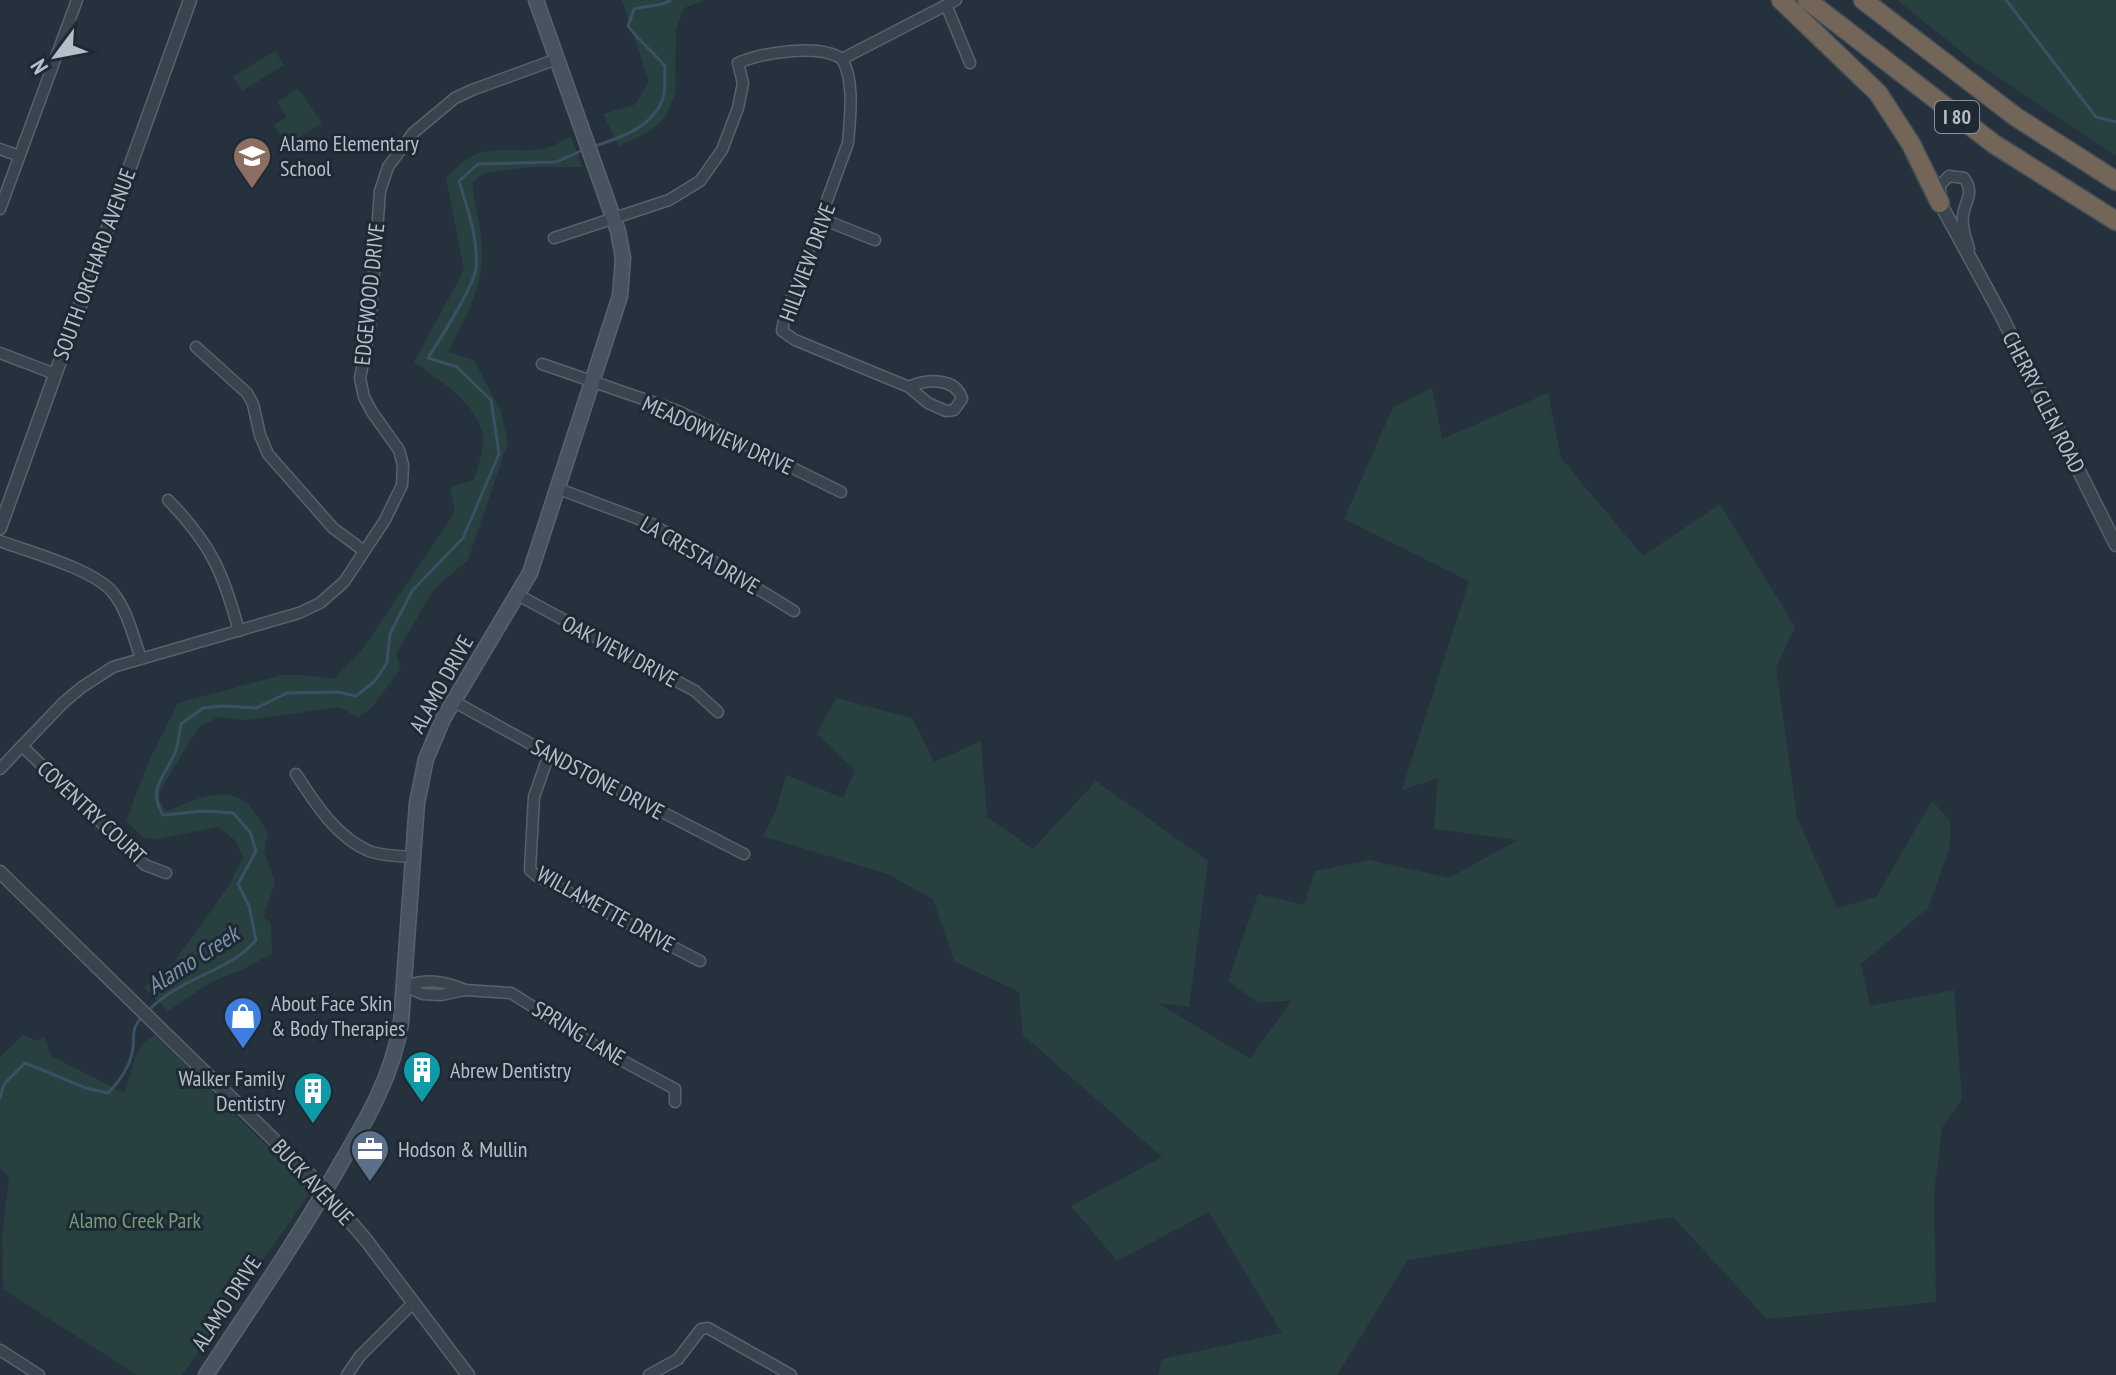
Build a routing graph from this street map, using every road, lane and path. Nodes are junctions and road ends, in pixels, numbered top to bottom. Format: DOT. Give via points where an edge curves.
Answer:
graph roads {
  1 [pos="77,0"];
  2 [pos="190,0"];
  3 [pos="536,0"];
  4 [pos="1781,0"];
  5 [pos="1807,0"];
  6 [pos="1863,0"];
  7 [pos="951,4"];
  8 [pos="557,59"];
  9 [pos="842,59"];
  10 [pos="970,63"];
  11 [pos="0,149"];
  12 [pos="19,156"];
  13 [pos="2116,181"];
  14 [pos="1940,203"];
  15 [pos="0,209"];
  16 [pos="613,218"];
  17 [pos="822,219"];
  18 [pos="2116,221"];
  19 [pos="554,238"];
  20 [pos="875,240"];
  21 [pos="1972,258"];
  22 [pos="196,347"];
  23 [pos="0,353"];
  24 [pos="542,364"];
  25 [pos="55,374"];
  26 [pos="593,383"];
  27 [pos="909,387"];
  28 [pos="559,489"];
  29 [pos="841,492"];
  30 [pos="168,500"];
  31 [pos="0,528"];
  32 [pos="0,541"];
  33 [pos="2116,545"];
  34 [pos="364,551"];
  35 [pos="518,595"];
  36 [pos="794,611"];
  37 [pos="239,631"];
  38 [pos="141,658"];
  39 [pos="453,701"];
  40 [pos="718,712"];
  41 [pos="22,746"];
  42 [pos="549,754"];
  43 [pos="0,769"];
  44 [pos="296,774"];
  45 [pos="744,854"];
  46 [pos="413,857"];
  47 [pos="0,872"];
  48 [pos="166,873"];
  49 [pos="700,961"];
  50 [pos="404,986"];
  51 [pos="675,1102"];
  52 [pos="325,1192"];
  53 [pos="414,1302"];
  54 [pos="0,1350"];
  55 [pos="39,1375"];
  56 [pos="206,1375"];
  57 [pos="347,1375"];
  58 [pos="468,1375"];
  59 [pos="649,1375"];
  60 [pos="791,1375"];
  1 -- 12 [label="street"];
  2 -- 25 [label="street, SOUTH ORCHARD AVENUE"];
  3 -- 8 [label="main road, ALAMO DRIVE"];
  4 -- 14 [label="highway" via="1878,93"];
  5 -- 18 [label="highway, I 80" via="1994,144"];
  6 -- 13 [label="highway, I 80" via="2016,117"];
  7 -- 9 [label="street"];
  7 -- 10 [label="street"];
  8 -- 16 [label="main road, ALAMO DRIVE"];
  8 -- 34 [label="street, EDGEWOOD DRIVE" via="455,98 413,133 388,167 380,191 370,327 360,378 372,412 399,450 402,485"];
  9 -- 16 [label="street" via="815,51 755,56 738,63 742,95 712,167 669,200"];
  9 -- 17 [label="street, HILLVIEW DRIVE" via="851,115 848,143"];
  11 -- 12 [label="street"];
  12 -- 15 [label="street"];
  14 -- 21 [label="street, CHERRY GLEN ROAD"];
  14 -- 21 [label="street, CHERRY GLEN ROAD" via="1944,179 1964,178 1970,193 1964,232"];
  16 -- 19 [label="street"];
  16 -- 26 [label="main road, ALAMO DRIVE" via="623,280"];
  17 -- 20 [label="street"];
  17 -- 27 [label="street, HILLVIEW DRIVE" via="782,331"];
  21 -- 33 [label="street, CHERRY GLEN ROAD"];
  22 -- 34 [label="street" via="247,393 268,454 333,528"];
  23 -- 25 [label="street"];
  24 -- 26 [label="street, MEADOWVIEW DRIVE"];
  25 -- 31 [label="street, SOUTH ORCHARD AVENUE"];
  26 -- 28 [label="main road, ALAMO DRIVE"];
  26 -- 29 [label="street, MEADOWVIEW DRIVE" via="678,411"];
  27 -- 27 [label="street" via="934,380 960,391 962,399 946,411"];
  28 -- 35 [label="main road, ALAMO DRIVE"];
  28 -- 36 [label="street, LA CRESTA DRIVE" via="652,524"];
  30 -- 37 [label="street" via="212,554"];
  32 -- 38 [label="street" via="100,580 123,608"];
  34 -- 37 [label="street, EDGEWOOD DRIVE" via="344,582 320,603"];
  35 -- 39 [label="main road, ALAMO DRIVE"];
  35 -- 40 [label="street, OAK VIEW DRIVE" via="695,691"];
  37 -- 38 [label="street, EDGEWOOD DRIVE"];
  38 -- 41 [label="street, EDGEWOOD DRIVE" via="113,667 82,687"];
  39 -- 42 [label="street, SANDSTONE DRIVE"];
  39 -- 46 [label="main road, ALAMO DRIVE" via="423,767"];
  41 -- 43 [label="street, EDGEWOOD DRIVE"];
  41 -- 48 [label="street, COVENTRY COURT" via="145,865"];
  42 -- 45 [label="street, SANDSTONE DRIVE"];
  42 -- 49 [label="street, WILLAMETTE DRIVE" via="534,797 530,870"];
  44 -- 46 [label="street" via="335,827 355,843 372,852"];
  46 -- 50 [label="main road, ALAMO DRIVE"];
  47 -- 52 [label="street, BUCK AVENUE"];
  50 -- 51 [label="street, SPRING LANE" via="423,994 497,991 522,999 675,1089"];
  50 -- 52 [label="main road, ALAMO DRIVE" via="397,1043 381,1090"];
  52 -- 53 [label="street, BUCK AVENUE"];
  52 -- 56 [label="main road, ALAMO DRIVE"];
  53 -- 57 [label="street"];
  53 -- 58 [label="street, BUCK AVENUE"];
  54 -- 55 [label="street"];
  59 -- 60 [label="street" via="678,1359 701,1329 708,1328"];
}
